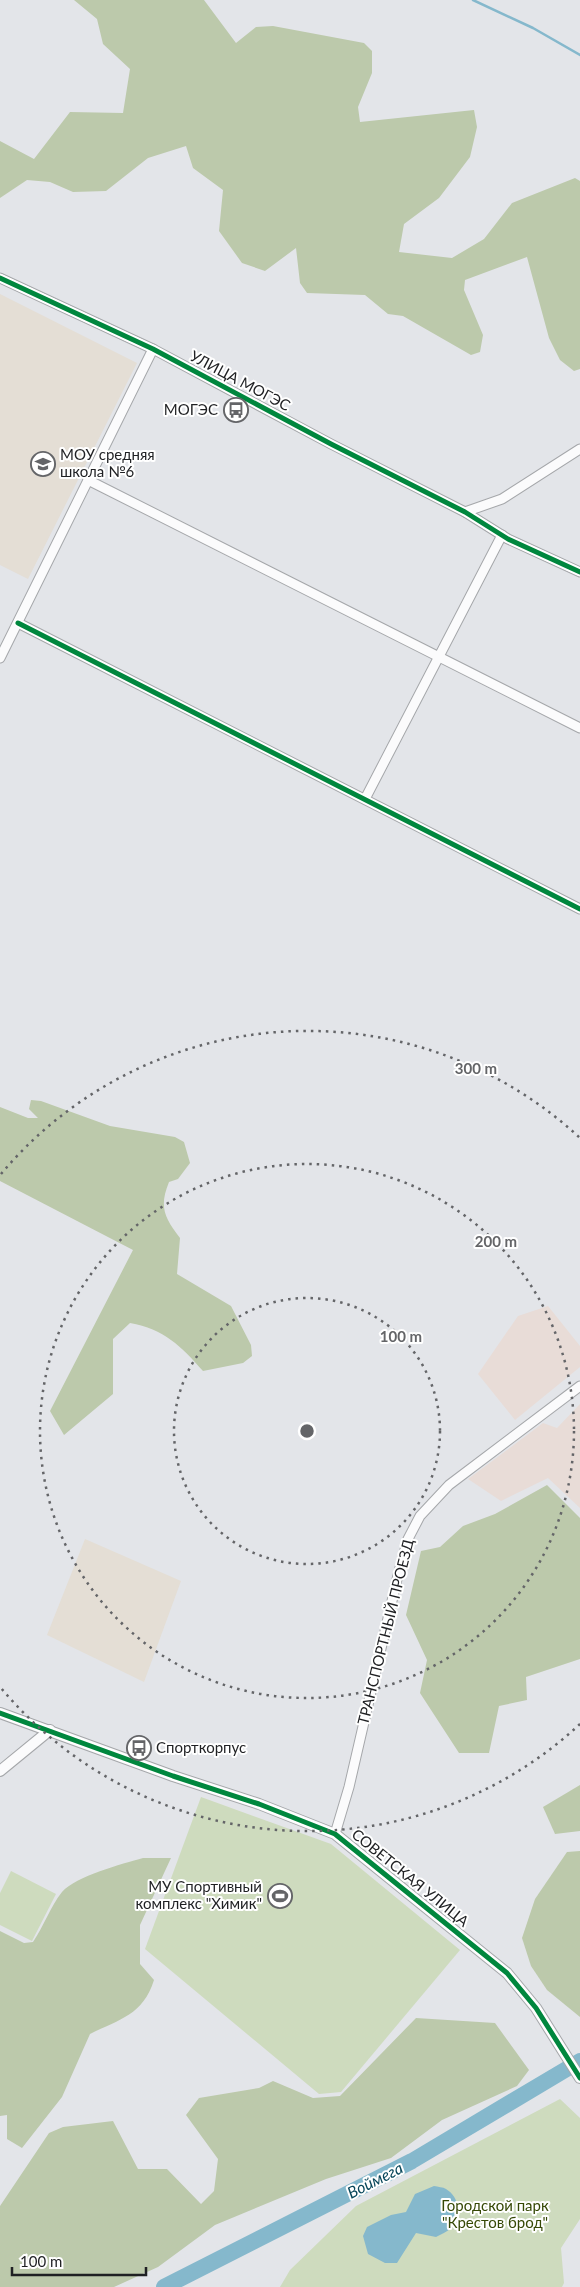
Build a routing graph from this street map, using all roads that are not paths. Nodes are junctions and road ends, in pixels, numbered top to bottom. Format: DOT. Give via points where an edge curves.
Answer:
graph roads {
  1 [pos="0,278"];
  2 [pos="153,349"];
  3 [pos="580,449"];
  4 [pos="88,480"];
  5 [pos="465,512"];
  6 [pos="502,535"];
  7 [pos="580,572"];
  8 [pos="18,622"];
  9 [pos="438,657"];
  10 [pos="0,658"];
  11 [pos="580,728"];
  12 [pos="365,799"];
  13 [pos="580,909"];
  14 [pos="580,1386"];
  15 [pos="0,1714"];
  16 [pos="50,1730"];
  17 [pos="0,1771"];
  18 [pos="335,1834"];
  19 [pos="580,2078"];
  1 -- 2 [label="street, УЛИЦА МОГЭС"];
  2 -- 4 [label="street"];
  2 -- 5 [label="street, УЛИЦА МОГЭС"];
  3 -- 5 [label="street" via="502,499"];
  4 -- 8 [label="street"];
  4 -- 9 [label="street"];
  5 -- 6 [label="street"];
  6 -- 7 [label="street"];
  6 -- 9 [label="street"];
  8 -- 10 [label="street"];
  8 -- 12 [label="street"];
  9 -- 11 [label="street"];
  9 -- 12 [label="street"];
  12 -- 13 [label="street"];
  14 -- 18 [label="street, ТРАНСПОРТНЫЙ ПРОЕЗД" via="449,1485 420,1516 408,1539 398,1576"];
  15 -- 16 [label="street, СОВЕТСКАЯ УЛИЦА"];
  16 -- 17 [label="street"];
  16 -- 18 [label="street, СОВЕТСКАЯ УЛИЦА"];
  18 -- 19 [label="street, СОВЕТСКАЯ УЛИЦА" via="507,1973 536,2008"];
}
